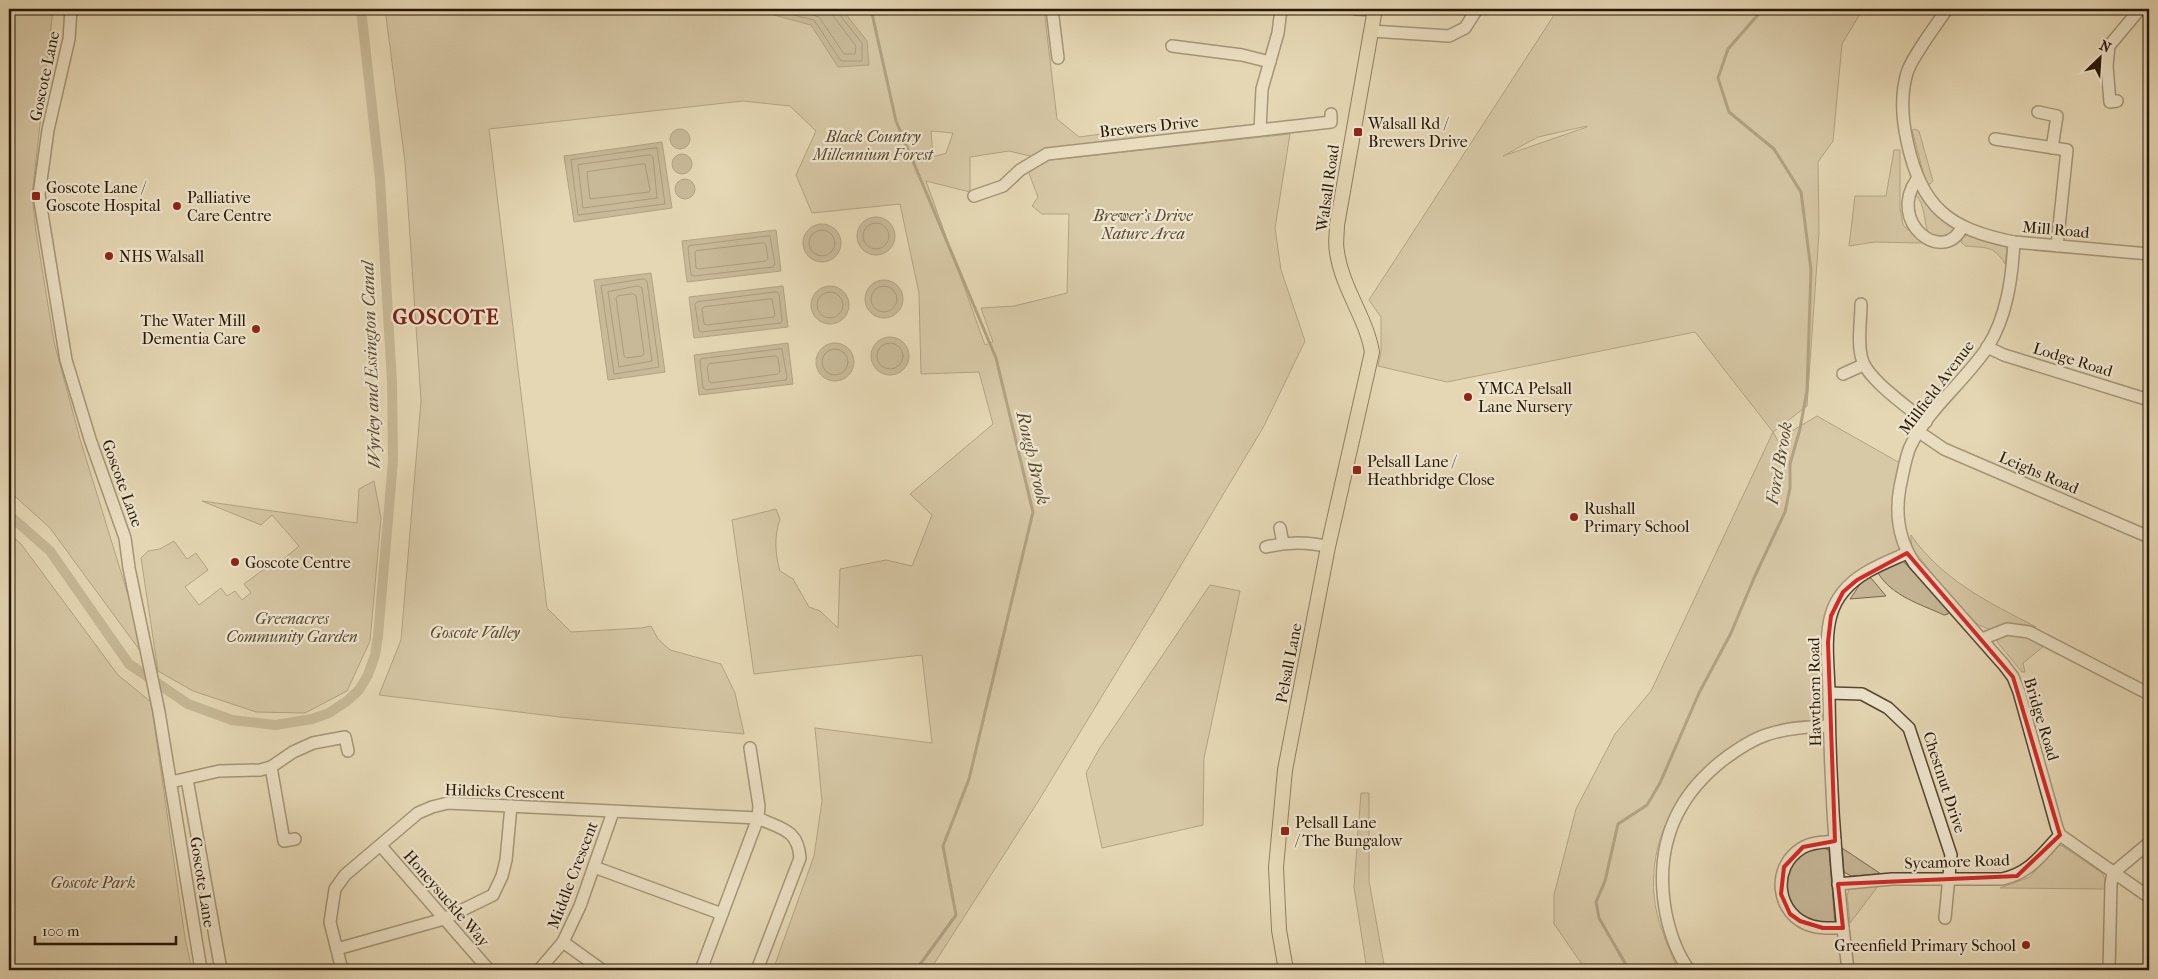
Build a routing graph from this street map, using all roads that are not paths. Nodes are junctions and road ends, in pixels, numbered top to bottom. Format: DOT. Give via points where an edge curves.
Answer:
graph roads {
  1 [pos="71,9"];
  2 [pos="1052,9"];
  3 [pos="1281,9"];
  4 [pos="1356,9"];
  5 [pos="1477,9"];
  6 [pos="1947,9"];
  7 [pos="2140,9"];
  8 [pos="1375,10"];
  9 [pos="1371,31"];
  10 [pos="1172,46"];
  11 [pos="1058,58"];
  12 [pos="1270,62"];
  13 [pos="2116,101"];
  14 [pos="2038,112"];
  15 [pos="1331,114"];
  16 [pos="1260,130"];
  17 [pos="1995,139"];
  18 [pos="2052,148"];
  19 [pos="1917,179"];
  20 [pos="974,196"];
  21 [pos="1962,227"];
  22 [pos="2014,242"];
  23 [pos="2057,246"];
  24 [pos="2149,254"];
  25 [pos="1861,305"];
  26 [pos="1987,347"];
  27 [pos="1863,365"];
  28 [pos="1370,367"];
  29 [pos="1843,374"];
  30 [pos="2149,400"];
  31 [pos="1926,422"];
  32 [pos="1919,432"];
  33 [pos="1280,528"];
  34 [pos="2149,537"];
  35 [pos="1283,543"];
  36 [pos="1328,547"];
  37 [pos="1266,548"];
  38 [pos="1907,553"];
  39 [pos="1982,639"];
  40 [pos="1829,693"];
  41 [pos="2149,694"];
  42 [pos="1829,726"];
  43 [pos="750,748"];
  44 [pos="348,751"];
  45 [pos="271,767"];
  46 [pos="187,779"];
  47 [pos="171,782"];
  48 [pos="511,806"];
  49 [pos="613,812"];
  50 [pos="758,818"];
  51 [pos="2060,835"];
  52 [pos="295,839"];
  53 [pos="1835,841"];
  54 [pos="2149,843"];
  55 [pos="381,846"];
  56 [pos="594,867"];
  57 [pos="2113,873"];
  58 [pos="1950,878"];
  59 [pos="1838,884"];
  60 [pos="2149,897"];
  61 [pos="722,914"];
  62 [pos="1945,918"];
  63 [pos="444,919"];
  64 [pos="212,927"];
  65 [pos="1843,928"];
  66 [pos="194,931"];
  67 [pos="563,942"];
  68 [pos="337,949"];
  69 [pos="201,970"];
  70 [pos="221,970"];
  71 [pos="342,970"];
  72 [pos="489,970"];
  73 [pos="539,970"];
  74 [pos="602,970"];
  75 [pos="701,970"];
  76 [pos="757,970"];
  77 [pos="1286,970"];
  78 [pos="1689,970"];
  79 [pos="1848,970"];
  80 [pos="2109,970"];
  1 -- 47 [label="street, Goscote Lane" via="69,39 48,130 39,195 66,360 125,538"];
  2 -- 11 [label="street"];
  3 -- 12 [label="street"];
  4 -- 8 [label="street"];
  5 -- 9 [label="street" via="1465,28 1449,36"];
  6 -- 19 [label="street" via="1907,71 1902,96 1903,121"];
  7 -- 13 [label="street" via="2113,39 2107,54 2110,102"];
  8 -- 9 [label="main road, Walsall Road"];
  9 -- 28 [label="main road, Walsall Road" via="1337,225 1337,252 1346,284 1366,329 1372,352"];
  10 -- 12 [label="street" via="1213,58"];
  12 -- 16 [label="street" via="1262,89"];
  14 -- 18 [label="street" via="2056,116"];
  15 -- 16 [label="street, Brewers Drive" via="1331,122"];
  16 -- 20 [label="street, Brewers Drive" via="1048,154 1020,170 1003,186"];
  17 -- 18 [label="street"];
  18 -- 23 [label="street" via="2067,150"];
  19 -- 21 [label="street, Mill Road" via="1940,210"];
  19 -- 21 [label="street" via="1908,200 1913,226 1929,240 1941,242 1956,238"];
  21 -- 22 [label="street, Mill Road"];
  22 -- 23 [label="street, Mill Road"];
  22 -- 26 [label="street, Millfield Avenue" via="2008,292"];
  23 -- 24 [label="street, Mill Road"];
  25 -- 27 [label="street"];
  26 -- 30 [label="street, Lodge Road"];
  26 -- 31 [label="street, Millfield Avenue"];
  27 -- 29 [label="street"];
  27 -- 31 [label="street" via="1873,378"];
  28 -- 36 [label="main road, Pelsall Lane"];
  31 -- 32 [label="street, Millfield Avenue"];
  32 -- 34 [label="street, Leighs Road" via="1944,449"];
  32 -- 38 [label="street, Millfield Avenue" via="1906,458 1897,511"];
  33 -- 35 [label="street"];
  35 -- 36 [label="street" via="1300,542"];
  35 -- 37 [label="street"];
  36 -- 77 [label="main road, Pelsall Lane" via="1285,770 1276,867"];
  38 -- 39 [label="street, Bridge Road"];
  38 -- 40 [label="street, Hawthorn Road" via="1871,568 1843,592 1831,616"];
  39 -- 41 [label="street" via="2007,629 2029,632"];
  39 -- 51 [label="street, Bridge Road" via="2013,677"];
  40 -- 42 [label="street, Hawthorn Road"];
  40 -- 58 [label="street, Chestnut Drive" via="1862,694 1888,708 1909,728 1951,855"];
  42 -- 53 [label="street, Hawthorn Road"];
  42 -- 78 [label="street" via="1790,728 1764,735 1712,769 1686,797 1669,829 1662,864 1663,896 1670,932"];
  43 -- 50 [label="street" via="760,806"];
  44 -- 45 [label="street" via="345,737 333,738 293,752"];
  45 -- 46 [label="street" via="219,771"];
  45 -- 52 [label="street" via="284,841"];
  46 -- 47 [label="street"];
  46 -- 64 [label="street, Goscote Lane"];
  47 -- 66 [label="street, Goscote Lane"];
  48 -- 49 [label="street, Hildicks Crescent"];
  48 -- 55 [label="street, Hildicks Crescent" via="448,803 432,807 418,813"];
  48 -- 63 [label="street" via="506,860 493,895"];
  49 -- 50 [label="street, Hildicks Crescent"];
  49 -- 56 [label="street, Middle Crescent"];
  50 -- 61 [label="street"];
  50 -- 76 [label="street" via="793,834 799,844 800,858"];
  51 -- 57 [label="street"];
  51 -- 58 [label="street, Sycamore Road" via="2017,876 2002,879"];
  53 -- 59 [label="street, Hawthorn Road"];
  53 -- 65 [label="street" via="1815,843 1792,855 1784,867 1780,883 1785,905 1797,919 1811,926"];
  54 -- 57 [label="street"];
  55 -- 63 [label="street, Honeysuckle Way"];
  55 -- 68 [label="street, Hildicks Crescent" via="345,875 336,889 330,922"];
  56 -- 61 [label="street"];
  56 -- 67 [label="street, Middle Crescent"];
  57 -- 60 [label="street"];
  57 -- 80 [label="street"];
  58 -- 59 [label="street, Sycamore Road"];
  58 -- 62 [label="street, Chestnut Drive"];
  59 -- 65 [label="street, Hawthorn Road"];
  61 -- 75 [label="street"];
  63 -- 68 [label="street"];
  63 -- 72 [label="street, Honeysuckle Way"];
  64 -- 66 [label="street"];
  64 -- 70 [label="street, Goscote Lane"];
  65 -- 79 [label="street, Hawthorn Road"];
  66 -- 69 [label="street, Goscote Lane"];
  67 -- 73 [label="street, Middle Crescent"];
  67 -- 74 [label="street"];
  68 -- 71 [label="street, Hildicks Crescent"];
}
